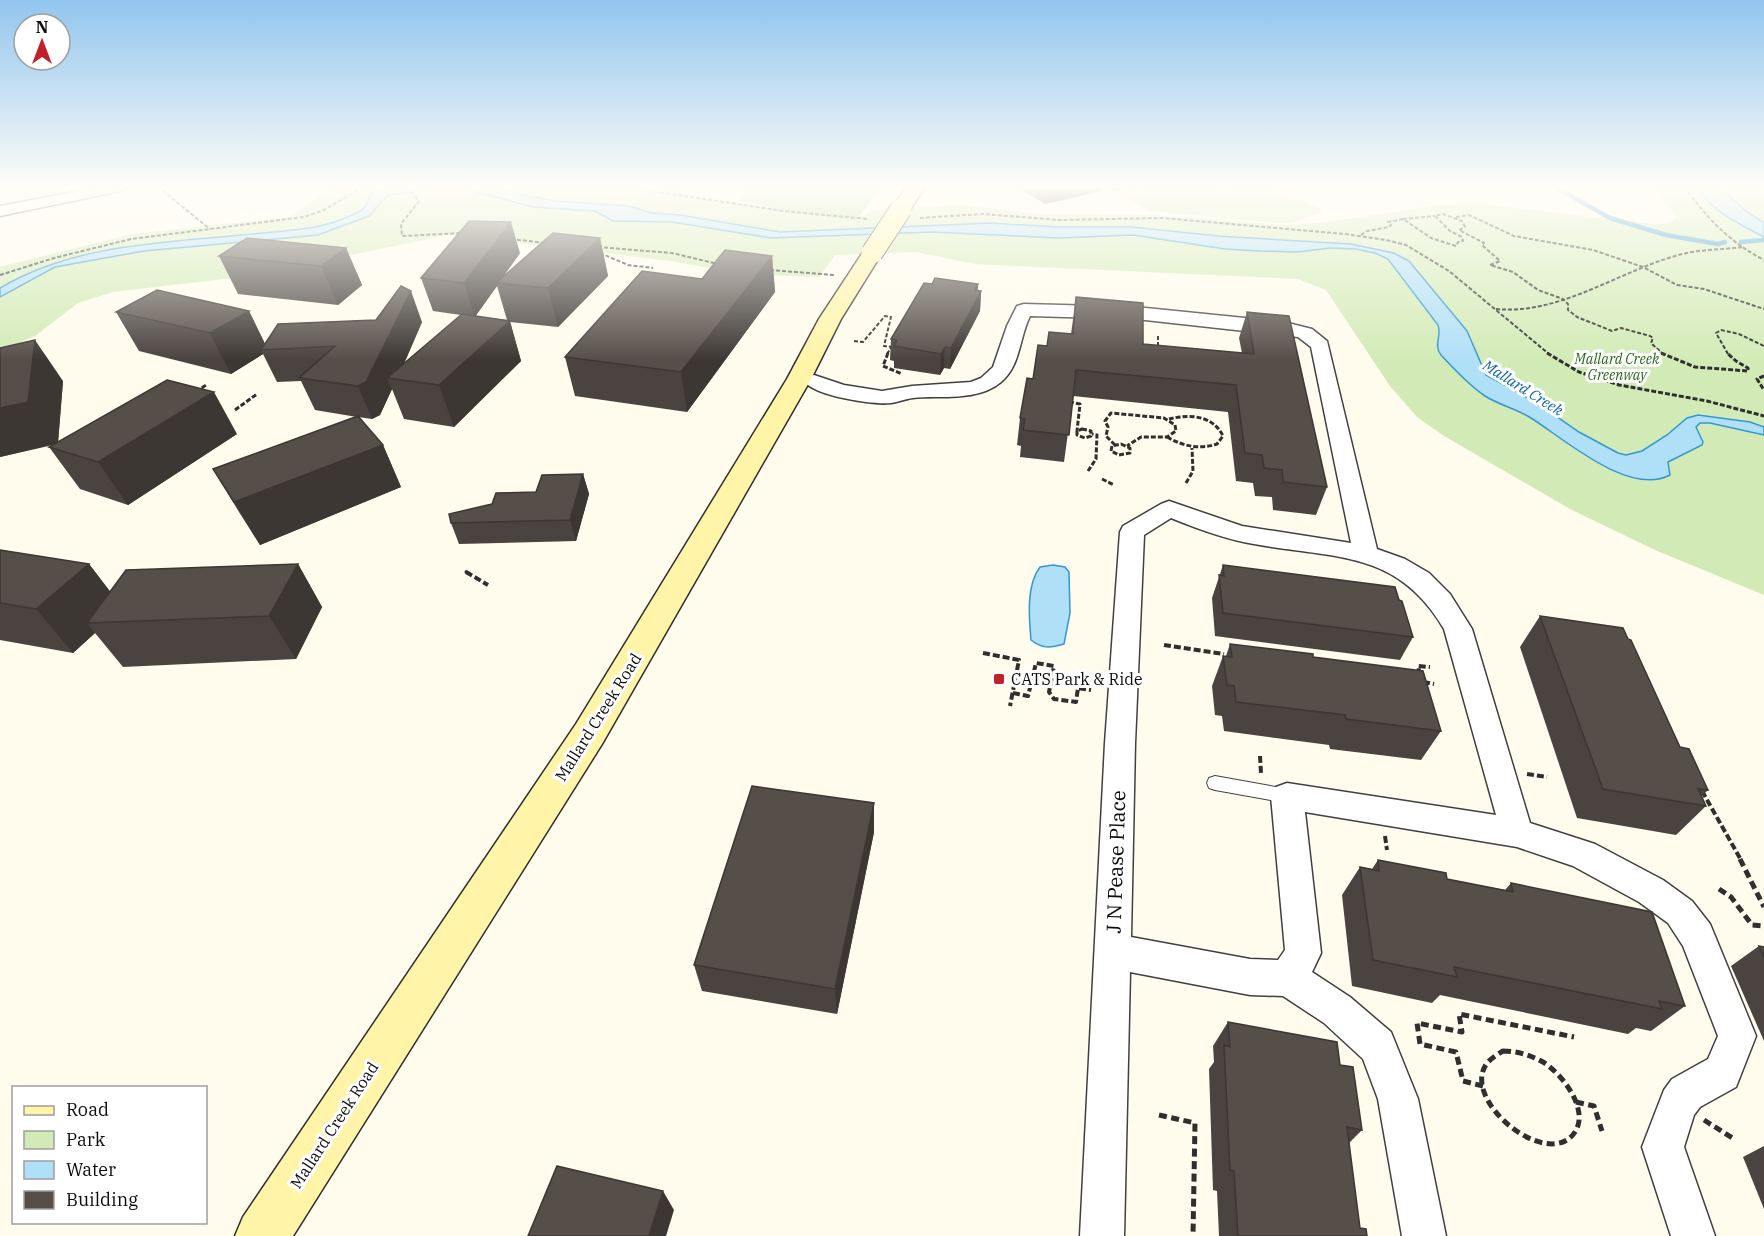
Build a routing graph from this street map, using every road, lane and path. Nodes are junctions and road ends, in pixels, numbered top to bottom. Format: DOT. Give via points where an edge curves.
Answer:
graph roads {
  1 [pos="105,245"];
  2 [pos="857,245"];
  3 [pos="874,245"];
  4 [pos="1404,245"];
  5 [pos="1482,245"];
  6 [pos="1563,245"];
  7 [pos="1739,245"];
  8 [pos="1743,248"];
  9 [pos="869,250"];
  10 [pos="1764,260"];
  11 [pos="724,265"];
  12 [pos="1643,267"];
  13 [pos="653,268"];
  14 [pos="766,270"];
  15 [pos="0,275"];
  16 [pos="1563,299"];
  17 [pos="1495,309"];
  18 [pos="1764,309"];
  19 [pos="1158,336"];
  20 [pos="897,339"];
  21 [pos="854,341"];
  22 [pos="1764,346"];
  23 [pos="892,347"];
  24 [pos="1158,348"];
  25 [pos="1764,376"];
  26 [pos="807,380"];
  27 [pos="911,384"];
  28 [pos="206,385"];
  29 [pos="1764,390"];
  30 [pos="257,393"];
  31 [pos="190,396"];
  32 [pos="1058,401"];
  33 [pos="234,410"];
  34 [pos="1764,416"];
  35 [pos="1169,420"];
  36 [pos="1077,431"];
  37 [pos="1092,434"];
  38 [pos="1097,435"];
  39 [pos="1106,436"];
  40 [pos="1167,437"];
  41 [pos="1115,445"];
  42 [pos="1127,446"];
  43 [pos="1192,448"];
  44 [pos="1088,471"];
  45 [pos="1102,479"];
  46 [pos="1114,485"];
  47 [pos="1177,496"];
  48 [pos="1365,552"];
  49 [pos="465,571"];
  50 [pos="488,585"];
  51 [pos="1164,645"];
  52 [pos="983,653"];
  53 [pos="1225,654"];
  54 [pos="1430,667"];
  55 [pos="1415,681"];
  56 [pos="1422,682"];
  57 [pos="1434,684"];
  58 [pos="1091,690"];
  59 [pos="1013,693"];
  60 [pos="1010,706"];
  61 [pos="1215,783"];
  62 [pos="1697,783"];
  63 [pos="1287,796"];
  64 [pos="1517,833"];
  65 [pos="1719,889"];
  66 [pos="1764,907"];
  67 [pos="1764,926"];
  68 [pos="1113,951"];
  69 [pos="1288,978"];
  70 [pos="1574,1037"];
  71 [pos="1483,1086"];
  72 [pos="1576,1101"];
  73 [pos="1159,1115"];
  74 [pos="1602,1131"];
  75 [pos="262,1236"];
  76 [pos="1102,1236"];
  77 [pos="1193,1236"];
  78 [pos="1424,1236"];
  79 [pos="1693,1236"];
  1 -- 15 [label="path"];
  2 -- 9 [label="path"];
  3 -- 9 [label="main road, Mallard Creek Road, bridge"];
  4 -- 17 [label="path" via="1449,271"];
  5 -- 16 [label="path" via="1500,261 1490,265 1513,272 1538,290"];
  6 -- 12 [label="path"];
  7 -- 8 [label="path"];
  8 -- 10 [label="path"];
  8 -- 12 [label="path" via="1676,255"];
  9 -- 14 [label="path"];
  9 -- 26 [label="main road, Mallard Creek Road" via="830,319"];
  11 -- 13 [label="path" via="672,253 593,248 628,265"];
  12 -- 16 [label="path"];
  12 -- 18 [label="path" via="1677,285"];
  16 -- 17 [label="path" via="1517,312"];
  16 -- 22 [label="path" via="1577,317 1612,331 1621,328 1642,332 1653,338 1655,350 1694,366 1748,371 1727,355 1716,333 1721,330"];
  17 -- 34 [label="path" via="1547,353 1590,376"];
  19 -- 24 [label="path"];
  20 -- 23 [label="path"];
  21 -- 23 [label="path" via="863,342 885,316 891,317 884,346"];
  23 -- 27 [label="path" via="883,366"];
  25 -- 29 [label="path" via="1757,379"];
  26 -- 27 [label="street" via="828,389 889,397"];
  26 -- 75 [label="main road, Mallard Creek Road" via="589,734"];
  27 -- 48 [label="street" via="949,391 984,384 997,376 1008,359 1024,310 1136,313 1305,333 1320,345"];
  28 -- 31 [label="path"];
  30 -- 33 [label="path"];
  32 -- 36 [label="path" via="1080,404"];
  35 -- 39 [label="path" via="1129,412 1110,413 1105,421"];
  35 -- 40 [label="path" via="1176,431"];
  35 -- 43 [label="path" via="1183,416 1202,418 1221,430 1217,444"];
  36 -- 37 [label="path" via="1085,429"];
  36 -- 37 [label="path" via="1082,437"];
  37 -- 38 [label="path"];
  38 -- 39 [label="path"];
  38 -- 44 [label="path" via="1096,459"];
  39 -- 41 [label="path"];
  40 -- 42 [label="path" via="1141,437"];
  40 -- 43 [label="path"];
  41 -- 42 [label="path"];
  41 -- 42 [label="path" via="1111,451 1122,456 1131,451"];
  43 -- 47 [label="path" via="1193,471"];
  45 -- 46 [label="path"];
  47 -- 48 [label="street" via="1251,536"];
  47 -- 68 [label="street, J N Pease Place" via="1132,532"];
  48 -- 64 [label="street" via="1412,572 1453,617"];
  49 -- 50 [label="path"];
  51 -- 53 [label="path"];
  52 -- 59 [label="path" via="1019,660"];
  54 -- 56 [label="path" via="1418,666"];
  55 -- 56 [label="path"];
  56 -- 57 [label="path"];
  58 -- 59 [label="path" via="1078,688 1076,702 1054,699 1049,692 1054,666 1035,663 1028,696"];
  59 -- 60 [label="path"];
  61 -- 63 [label="lane"];
  62 -- 66 [label="path"];
  63 -- 64 [label="street"];
  63 -- 69 [label="street" via="1303,953"];
  64 -- 79 [label="street" via="1583,855 1651,891 1680,912 1697,936 1737,1036 1722,1073 1686,1093 1678,1104 1663,1147"];
  65 -- 67 [label="path" via="1731,897 1752,925"];
  68 -- 69 [label="street" via="1250,977"];
  68 -- 76 [label="street, J N Pease Place"];
  69 -- 78 [label="street" via="1337,1010 1377,1046 1398,1099"];
  70 -- 71 [label="path" via="1459,1014 1462,1032 1417,1023 1420,1044 1456,1052 1462,1081"];
  71 -- 72 [label="path" via="1484,1066 1491,1056 1518,1051 1548,1065"];
  71 -- 72 [label="path" via="1493,1110 1506,1124 1539,1142 1554,1144 1575,1132 1579,1120"];
  72 -- 74 [label="path" via="1594,1106"];
  73 -- 77 [label="path" via="1195,1123"];
}
